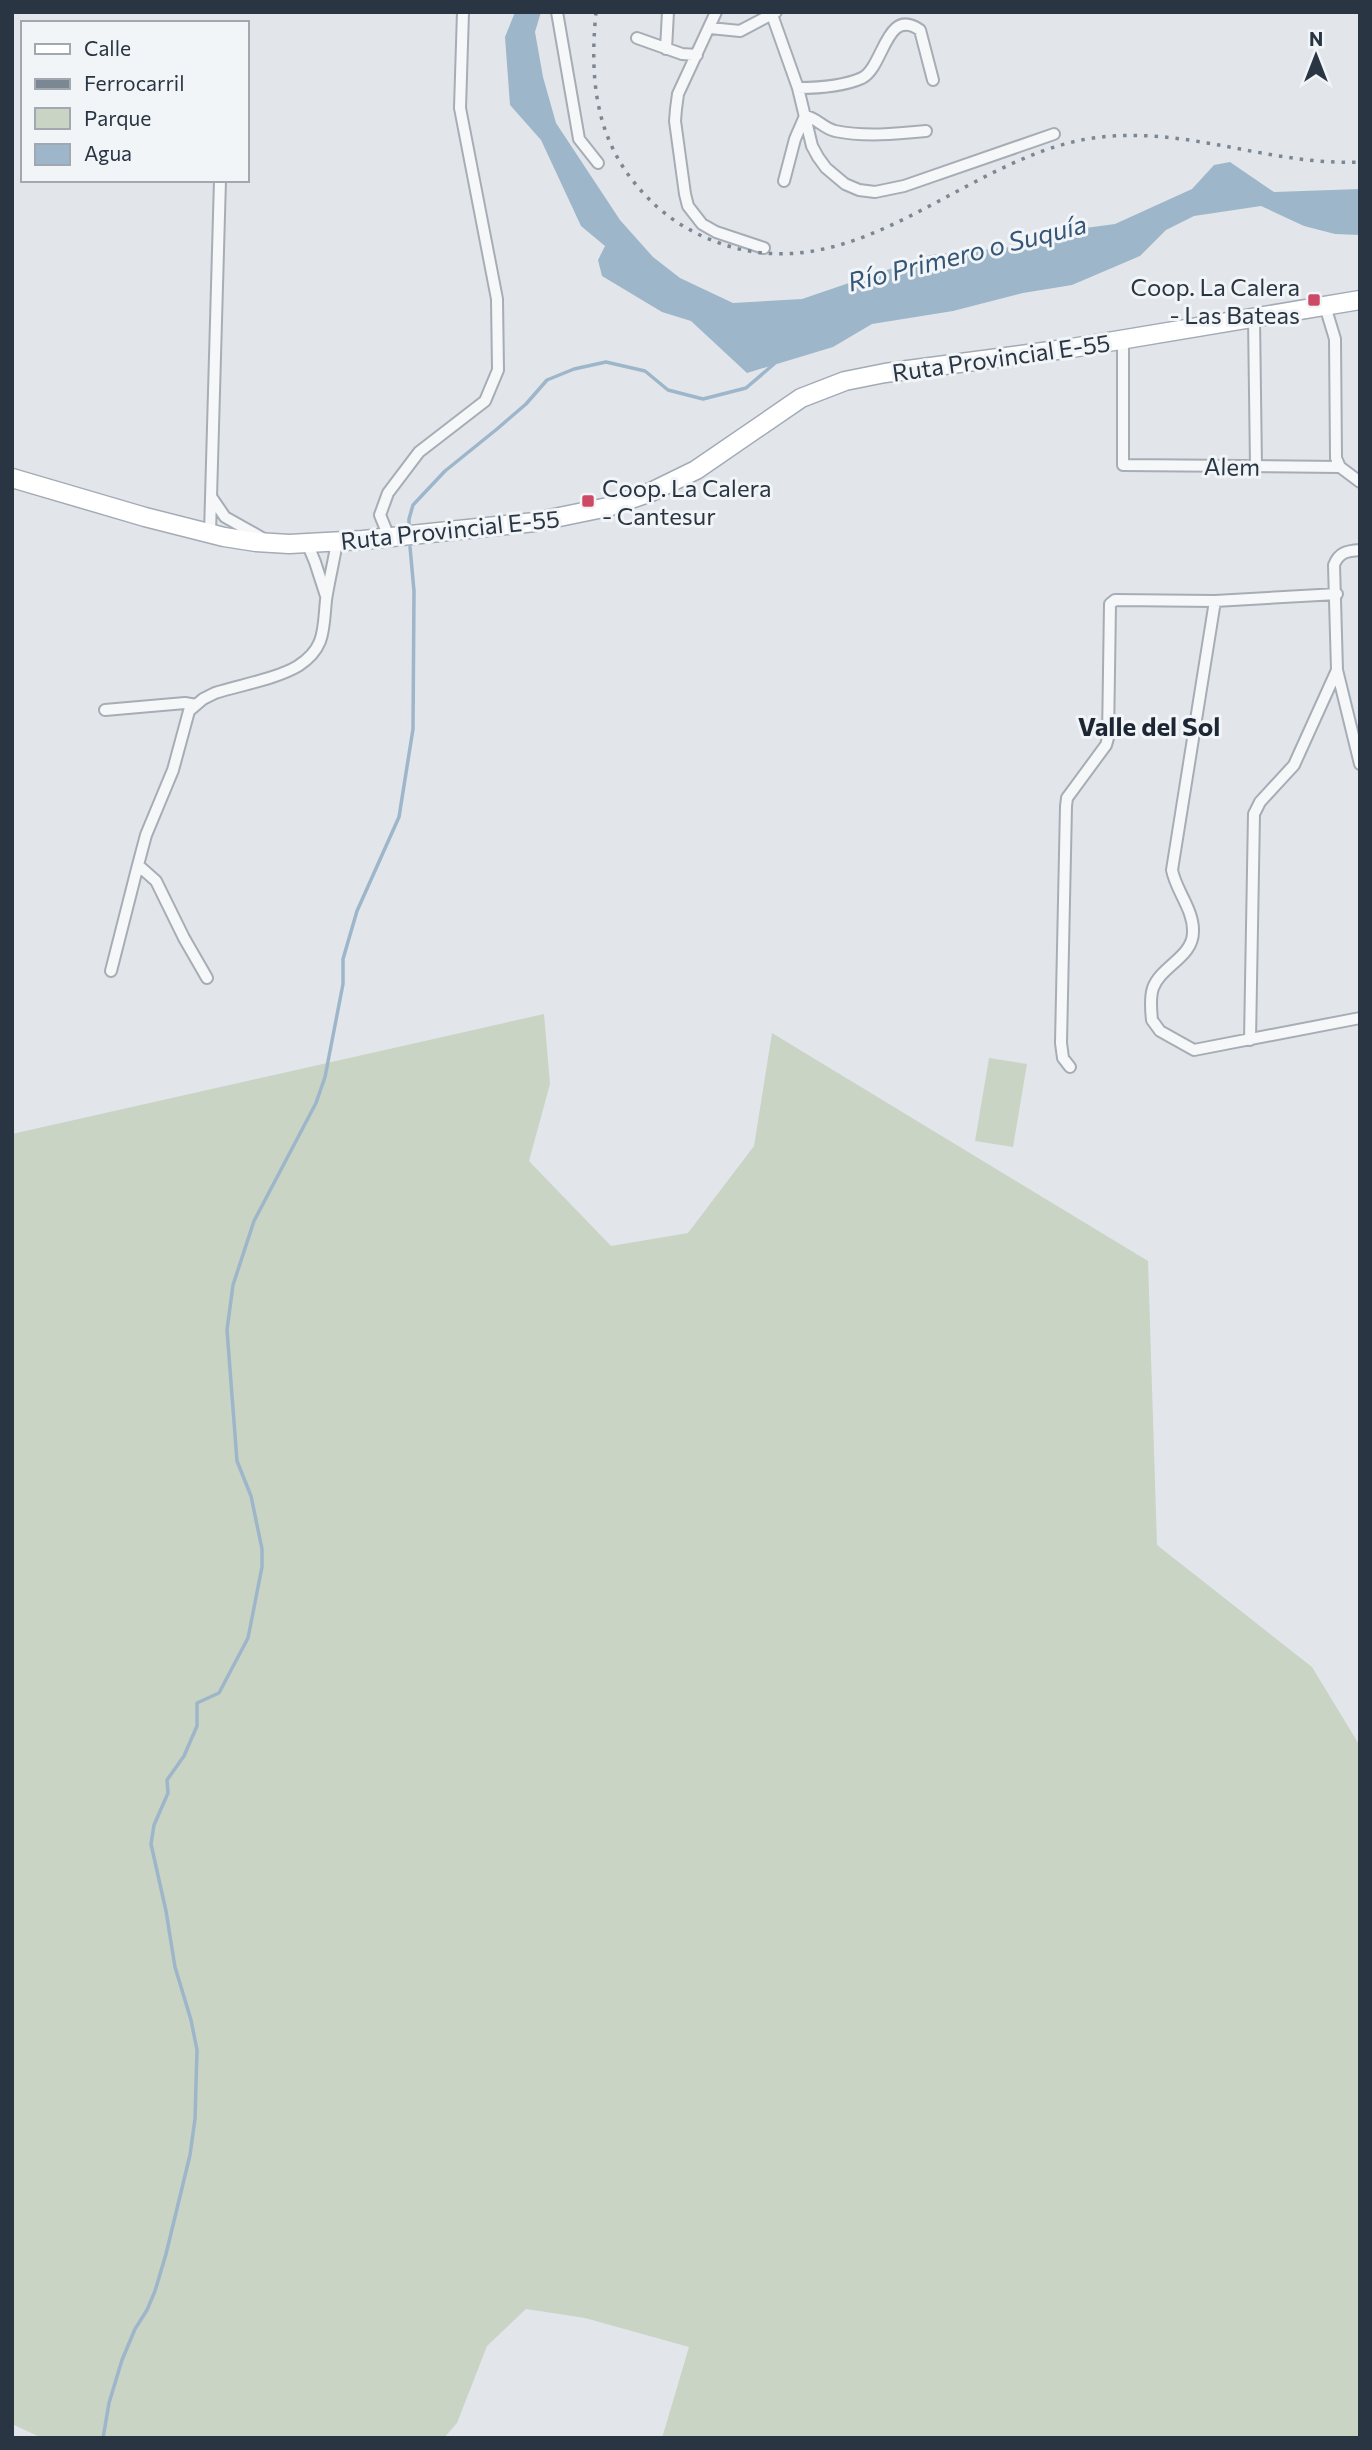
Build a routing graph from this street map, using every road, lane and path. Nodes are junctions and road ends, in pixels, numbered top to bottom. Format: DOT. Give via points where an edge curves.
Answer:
graph roads {
  1 [pos="463,12"];
  2 [pos="557,12"];
  3 [pos="668,12"];
  4 [pos="716,12"];
  5 [pos="773,13"];
  6 [pos="710,28"];
  7 [pos="637,38"];
  8 [pos="666,49"];
  9 [pos="697,55"];
  10 [pos="933,80"];
  11 [pos="798,88"];
  12 [pos="805,116"];
  13 [pos="926,131"];
  14 [pos="1054,134"];
  15 [pos="598,163"];
  16 [pos="784,181"];
  17 [pos="220,182"];
  18 [pos="764,248"];
  19 [pos="1360,300"];
  20 [pos="1325,306"];
  21 [pos="1254,318"];
  22 [pos="1123,340"];
  23 [pos="1256,467"];
  24 [pos="1340,467"];
  25 [pos="12,478"];
  26 [pos="1360,482"];
  27 [pos="210,493"];
  28 [pos="210,533"];
  29 [pos="389,537"];
  30 [pos="337,541"];
  31 [pos="273,543"];
  32 [pos="307,543"];
  33 [pos="1360,550"];
  34 [pos="1337,594"];
  35 [pos="326,599"];
  36 [pos="1215,601"];
  37 [pos="1337,670"];
  38 [pos="196,705"];
  39 [pos="105,710"];
  40 [pos="1360,764"];
  41 [pos="138,865"];
  42 [pos="111,971"];
  43 [pos="207,978"];
  44 [pos="1360,1018"];
  45 [pos="1250,1040"];
  46 [pos="1070,1067"];
  1 -- 29 [label="street" via="460,108 497,299 498,370 485,401 419,452 388,493 380,515"];
  2 -- 15 [label="street" via="579,139"];
  3 -- 8 [label="street"];
  4 -- 6 [label="street"];
  5 -- 6 [label="street" via="740,31"];
  5 -- 11 [label="street"];
  6 -- 9 [label="street"];
  7 -- 8 [label="street"];
  8 -- 9 [label="street"];
  9 -- 18 [label="street" via="678,94 675,121 688,206 716,232"];
  10 -- 11 [label="street" via="920,30 903,25 895,28 875,65 862,78"];
  11 -- 12 [label="street"];
  12 -- 13 [label="street" via="823,127 850,133"];
  12 -- 14 [label="street" via="812,146 826,168 845,184 875,192"];
  12 -- 16 [label="street"];
  17 -- 27 [label="street"];
  19 -- 20 [label="main road, Ruta Provincial E-55"];
  20 -- 21 [label="main road, Ruta Provincial E-55"];
  20 -- 24 [label="street" via="1335,339 1335,449"];
  21 -- 22 [label="main road, Ruta Provincial E-55"];
  21 -- 23 [label="street"];
  22 -- 23 [label="street, Alem" via="1123,465"];
  22 -- 29 [label="main road, Ruta Provincial E-55" via="845,381 801,398 696,470 630,500 559,518"];
  23 -- 24 [label="street, Alem"];
  24 -- 26 [label="street"];
  25 -- 28 [label="main road, Ruta Provincial E-55"];
  27 -- 28 [label="street"];
  27 -- 31 [label="street" via="225,517"];
  28 -- 31 [label="main road, Ruta Provincial E-55"];
  29 -- 30 [label="main road, Ruta Provincial E-55"];
  30 -- 32 [label="main road, Ruta Provincial E-55"];
  30 -- 35 [label="street"];
  31 -- 32 [label="main road, Ruta Provincial E-55"];
  32 -- 35 [label="street"];
  33 -- 34 [label="street" via="1337,558"];
  34 -- 36 [label="street"];
  34 -- 37 [label="street"];
  35 -- 38 [label="street" via="324,632 306,659 286,671 215,693"];
  36 -- 45 [label="street" via="1172,870 1194,930 1188,949 1154,985 1151,1017 1155,1027 1194,1050"];
  36 -- 46 [label="street" via="1115,600 1110,604 1108,738 1066,806 1061,1043"];
  37 -- 40 [label="street"];
  37 -- 45 [label="street" via="1298,759 1254,814"];
  38 -- 39 [label="street"];
  38 -- 41 [label="street" via="189,711"];
  41 -- 42 [label="street"];
  41 -- 43 [label="street" via="156,881"];
  44 -- 45 [label="street"];
}
